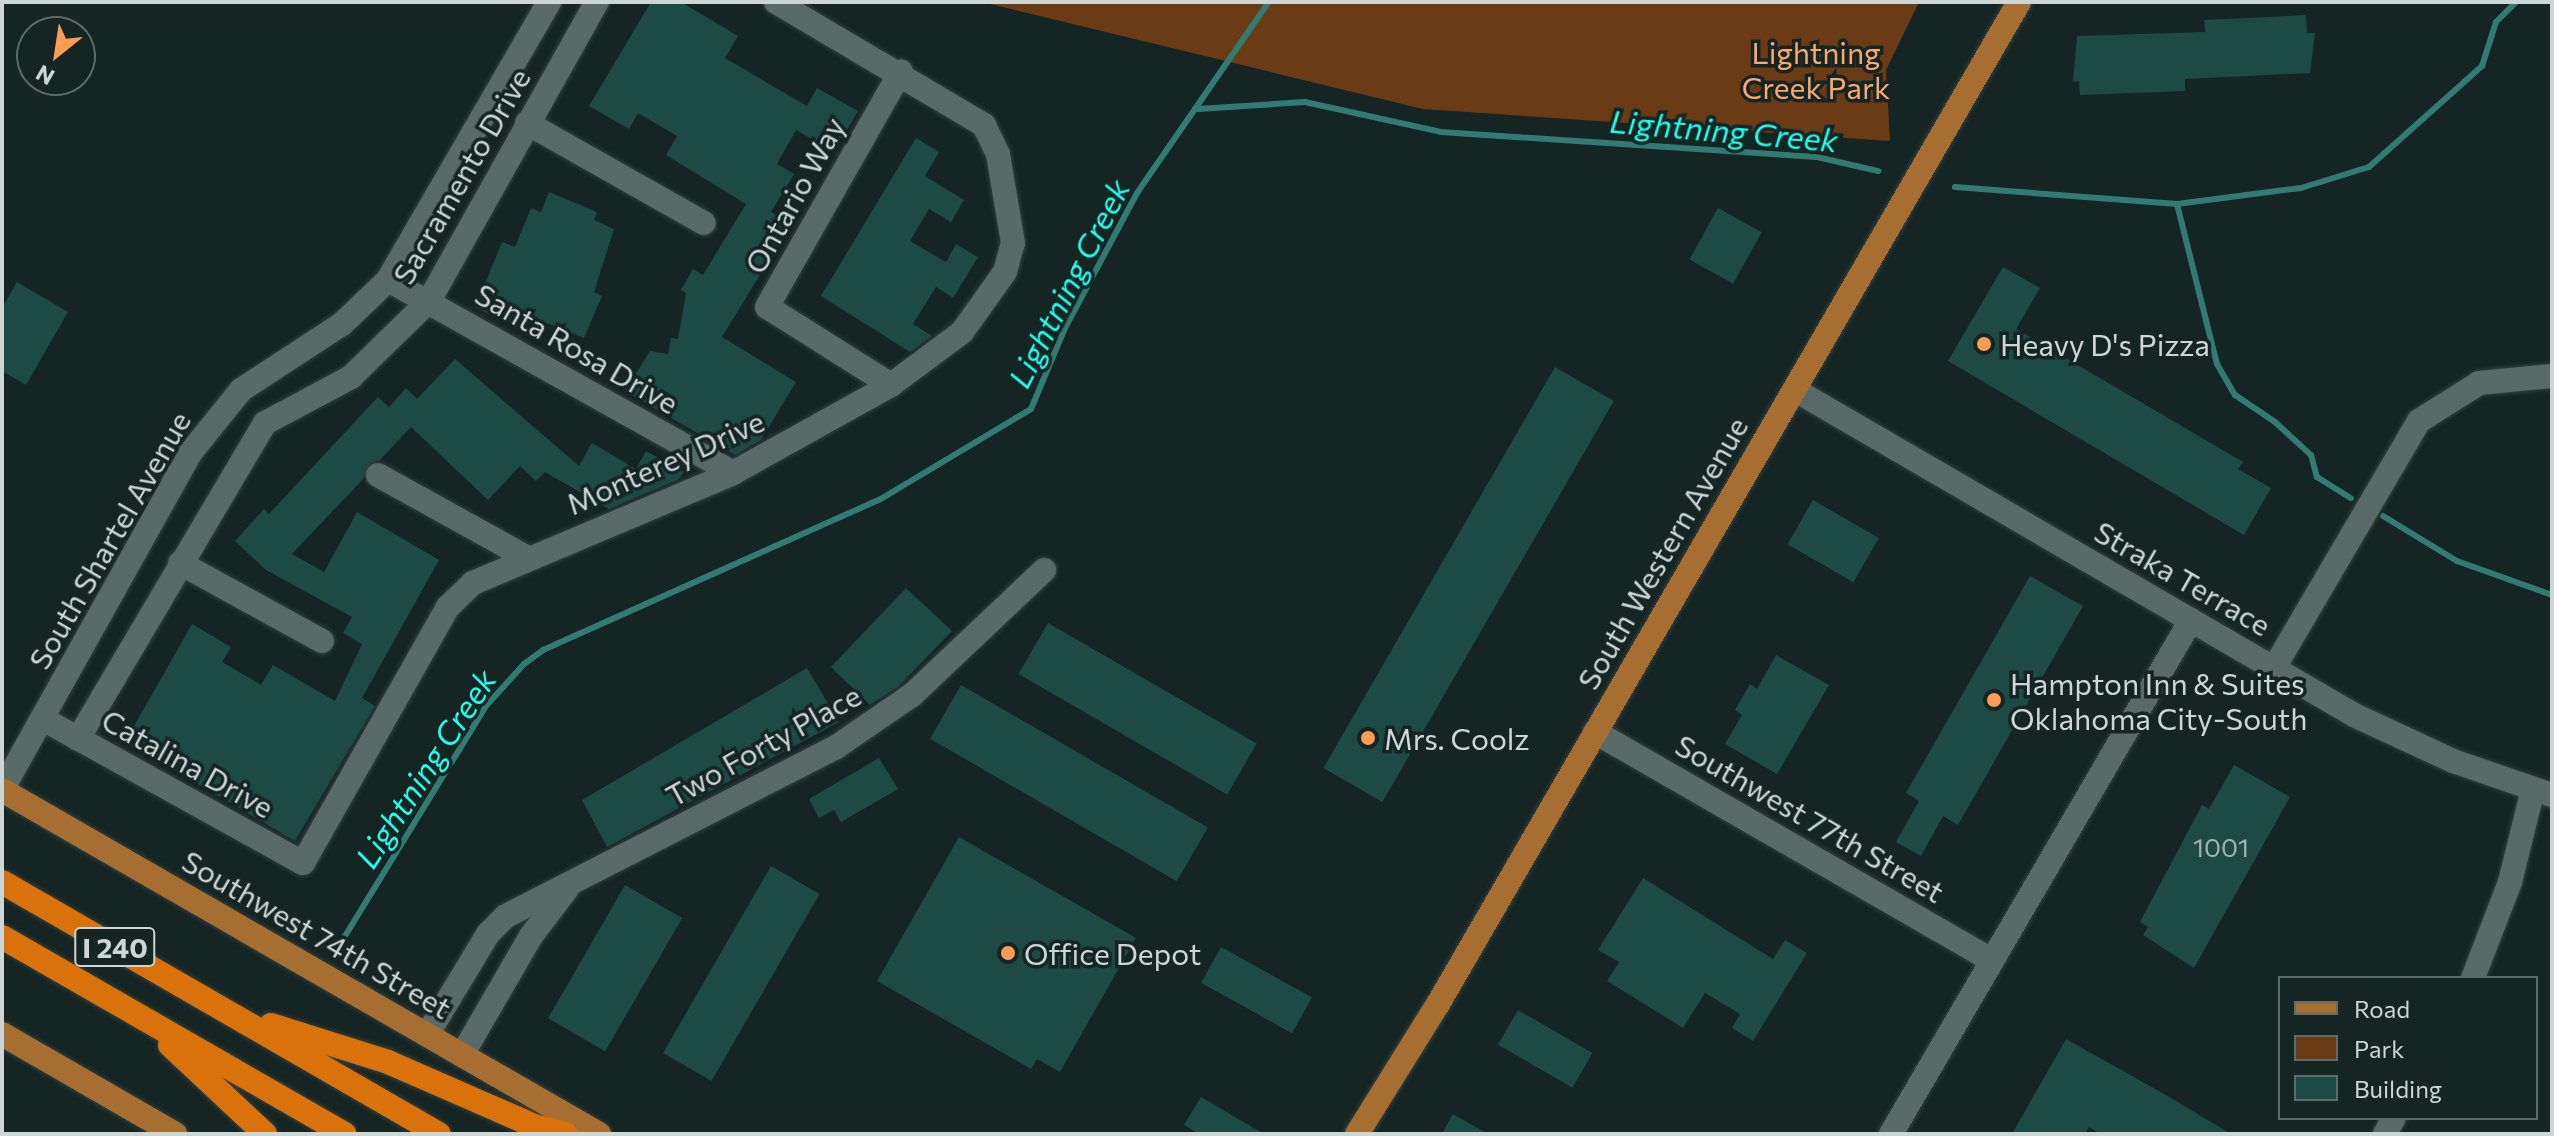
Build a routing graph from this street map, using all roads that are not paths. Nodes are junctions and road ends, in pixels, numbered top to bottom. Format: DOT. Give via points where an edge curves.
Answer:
graph roads {
  1 [pos="549,2"];
  2 [pos="597,2"];
  3 [pos="776,2"];
  4 [pos="2019,2"];
  5 [pos="901,71"];
  6 [pos="527,123"];
  7 [pos="704,223"];
  8 [pos="388,280"];
  9 [pos="429,301"];
  10 [pos="2552,376"];
  11 [pos="891,385"];
  12 [pos="1795,390"];
  13 [pos="733,473"];
  14 [pos="378,475"];
  15 [pos="528,558"];
  16 [pos="180,563"];
  17 [pos="1044,570"];
  18 [pos="2191,620"];
  19 [pos="322,641"];
  20 [pos="2274,668"];
  21 [pos="43,719"];
  22 [pos="1595,732"];
  23 [pos="78,739"];
  24 [pos="2,790"];
  25 [pos="2542,792"];
  26 [pos="303,863"];
  27 [pos="2,882"];
  28 [pos="567,888"];
  29 [pos="2,937"];
  30 [pos="1992,960"];
  31 [pos="2474,976"];
  32 [pos="227,1011"];
  33 [pos="139,1016"];
  34 [pos="2,1034"];
  35 [pos="427,1035"];
  36 [pos="462,1055"];
  37 [pos="175,1134"];
  38 [pos="265,1134"];
  39 [pos="344,1134"];
  40 [pos="439,1134"];
  41 [pos="565,1134"];
  42 [pos="599,1134"];
  43 [pos="1357,1134"];
  44 [pos="1891,1134"];
  1 -- 8 [label="street, South Shartel Avenue"];
  2 -- 6 [label="street, Sacramento Drive"];
  3 -- 5 [label="street"];
  4 -- 12 [label="main road, South Western Avenue"];
  5 -- 11 [label="street, Monterey Drive" via="984,125 998,154 1013,243 1005,272 962,332"];
  5 -- 11 [label="street, Ontario Way" via="767,307"];
  6 -- 7 [label="street"];
  6 -- 9 [label="street, Sacramento Drive"];
  8 -- 9 [label="street, Santa Rosa Drive"];
  8 -- 21 [label="street, South Shartel Avenue" via="342,324 241,390 214,422 191,452"];
  9 -- 13 [label="street, Santa Rosa Drive"];
  9 -- 16 [label="street, Sacramento Drive" via="351,377 265,423"];
  10 -- 20 [label="street" via="2479,383 2419,421"];
  11 -- 13 [label="street, Monterey Drive"];
  12 -- 18 [label="street, Straka Terrace"];
  12 -- 22 [label="main road, South Western Avenue"];
  13 -- 15 [label="street, Monterey Drive"];
  14 -- 15 [label="street"];
  15 -- 26 [label="street, Monterey Drive" via="473,583 448,607"];
  16 -- 19 [label="street"];
  16 -- 23 [label="street, Sacramento Drive"];
  17 -- 28 [label="street, Two Forty Place" via="912,695 836,747"];
  18 -- 20 [label="street, Straka Terrace"];
  18 -- 30 [label="street"];
  20 -- 25 [label="street, Straka Terrace" via="2386,732"];
  21 -- 23 [label="street, Catalina Drive"];
  21 -- 24 [label="street, South Shartel Avenue"];
  22 -- 30 [label="street, Southwest 77th Street"];
  22 -- 43 [label="main road, South Western Avenue"];
  23 -- 26 [label="street, Catalina Drive"];
  24 -- 35 [label="main road, Southwest 74th Street"];
  25 -- 31 [label="street"];
  27 -- 32 [label="highway, I 240"];
  28 -- 35 [label="street, Two Forty Place" via="506,916 488,934"];
  28 -- 36 [label="street, Two Forty Place" via="531,936"];
  29 -- 33 [label="highway, I 240"];
  30 -- 44 [label="street"];
  32 -- 40 [label="highway, I 240"];
  32 -- 41 [label="highway" via="388,1062"];
  33 -- 38 [label="highway"];
  33 -- 39 [label="highway, I 240"];
  34 -- 37 [label="main road"];
  35 -- 36 [label="main road, Southwest 74th Street"];
  36 -- 42 [label="main road, Southwest 74th Street"];
}
